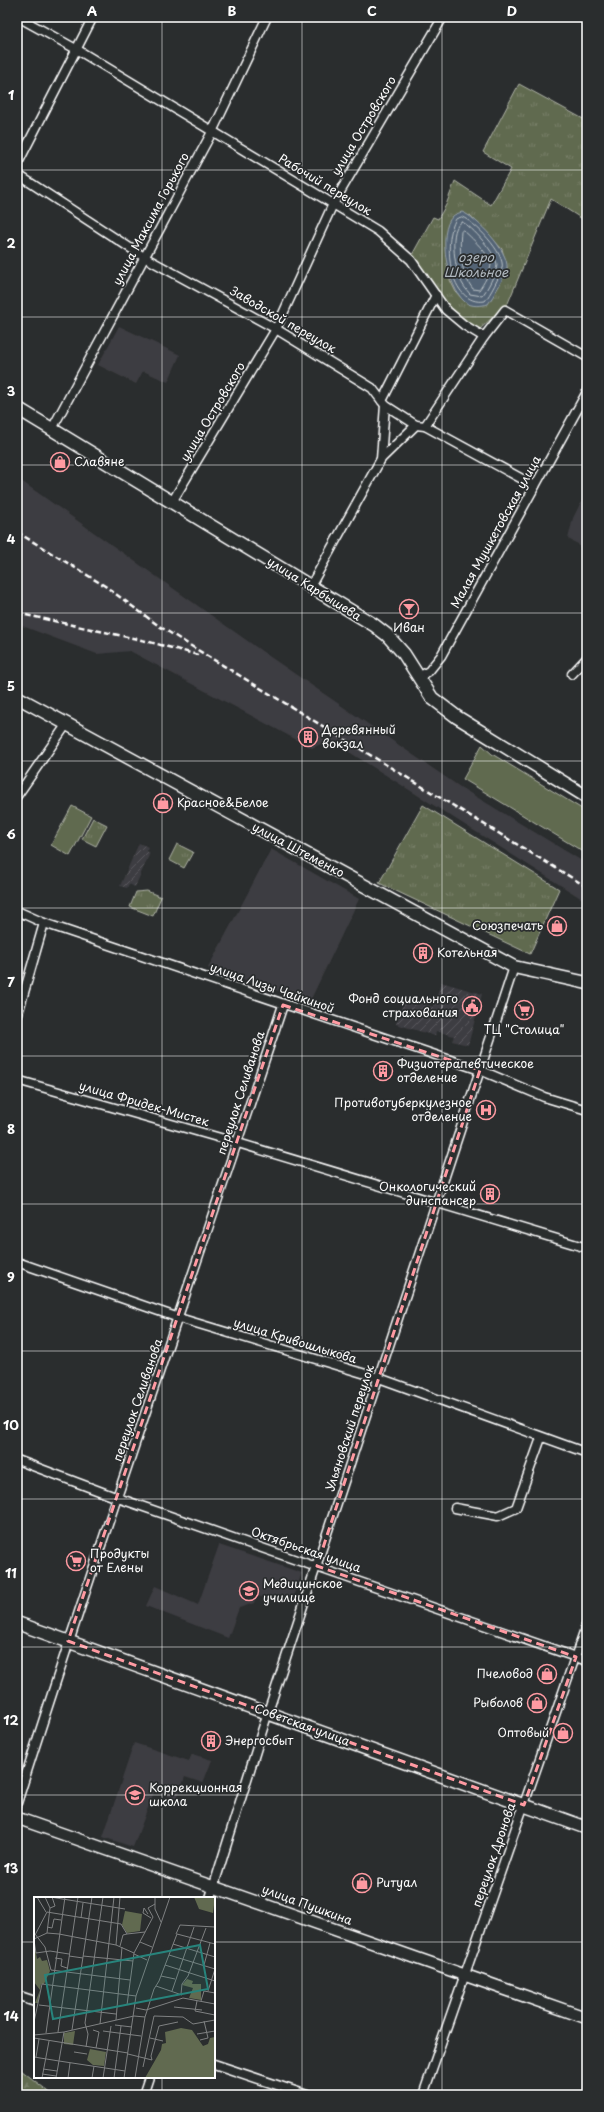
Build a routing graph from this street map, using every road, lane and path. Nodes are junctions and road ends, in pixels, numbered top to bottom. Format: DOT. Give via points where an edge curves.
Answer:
graph roads {
  1 [pos="18,17"];
  2 [pos="93,17"];
  3 [pos="267,17"];
  4 [pos="443,17"];
  5 [pos="76,49"];
  6 [pos="212,132"];
  7 [pos="17,165"];
  8 [pos="17,174"];
  9 [pos="332,204"];
  10 [pos="144,256"];
  11 [pos="436,295"];
  12 [pos="276,329"];
  13 [pos="484,337"];
  14 [pos="587,357"];
  15 [pos="587,392"];
  16 [pos="383,403"];
  17 [pos="17,408"];
  18 [pos="416,425"];
  19 [pos="425,426"];
  20 [pos="52,429"];
  21 [pos="381,459"];
  22 [pos="535,486"];
  23 [pos="172,502"];
  24 [pos="310,587"];
  25 [pos="587,658"];
  26 [pos="572,674"];
  27 [pos="419,677"];
  28 [pos="17,697"];
  29 [pos="66,725"];
  30 [pos="17,796"];
  31 [pos="587,797"];
  32 [pos="17,911"];
  33 [pos="44,923"];
  34 [pos="514,967"];
  35 [pos="587,983"];
  36 [pos="283,1005"];
  37 [pos="17,1017"];
  38 [pos="480,1070"];
  39 [pos="17,1080"];
  40 [pos="587,1110"];
  41 [pos="238,1143"];
  42 [pos="438,1202"];
  43 [pos="587,1248"];
  44 [pos="17,1262"];
  45 [pos="179,1318"];
  46 [pos="379,1378"];
  47 [pos="541,1438"];
  48 [pos="587,1453"];
  49 [pos="17,1460"];
  50 [pos="118,1498"];
  51 [pos="455,1508"];
  52 [pos="317,1566"];
  53 [pos="17,1623"];
  54 [pos="587,1623"];
  55 [pos="68,1641"];
  56 [pos="576,1657"];
  57 [pos="587,1661"];
  58 [pos="268,1712"];
  59 [pos="17,1803"];
  60 [pos="524,1805"];
  61 [pos="17,1818"];
  62 [pos="587,1828"];
  63 [pos="214,1886"];
  64 [pos="210,1897"];
  65 [pos="466,1975"];
  66 [pos="17,1994"];
  67 [pos="34,2001"];
  68 [pos="587,2018"];
  69 [pos="215,2064"];
  70 [pos="149,2078"];
  71 [pos="143,2095"];
  72 [pos="307,2095"];
  73 [pos="424,2095"];
  1 -- 5 [label="street, Рабочий переулок"];
  2 -- 5 [label="street"];
  3 -- 6 [label="street, улица Максима Горького"];
  4 -- 9 [label="street, улица Островского"];
  5 -- 6 [label="street, Рабочий переулок"];
  5 -- 7 [label="street"];
  6 -- 9 [label="street, Рабочий переулок"];
  6 -- 10 [label="street, улица Максима Горького"];
  8 -- 10 [label="street, Заводской переулок"];
  9 -- 11 [label="street, Рабочий переулок" via="378,231 411,260"];
  9 -- 12 [label="street, улица Островского"];
  10 -- 12 [label="street, Заводской переулок"];
  10 -- 20 [label="street, улица Максима Горького"];
  11 -- 13 [label="street, Рабочий переулок" via="446,310"];
  11 -- 16 [label="street"];
  12 -- 16 [label="street, Заводской переулок" via="372,388"];
  12 -- 23 [label="street, улица Островского"];
  13 -- 14 [label="street" via="505,310"];
  13 -- 19 [label="street"];
  15 -- 22 [label="street, Малая Мушкетовская улица"];
  16 -- 18 [label="street, Заводской переулок"];
  16 -- 21 [label="street"];
  17 -- 20 [label="main road, улица Карбышева"];
  18 -- 19 [label="street, Заводской переулок"];
  18 -- 21 [label="street"];
  19 -- 22 [label="street, Заводской переулок"];
  20 -- 23 [label="main road, улица Карбышева"];
  21 -- 24 [label="street"];
  22 -- 27 [label="street, Малая Мушкетовская улица" via="441,656 429,671"];
  23 -- 24 [label="main road, улица Карбышева"];
  24 -- 27 [label="main road, улица Карбышева" via="387,635 404,654"];
  25 -- 26 [label="street"];
  27 -- 31 [label="main road, улица Карбышева" via="432,698 457,717"];
  28 -- 29 [label="main road, улица Штеменко"];
  29 -- 30 [label="street"];
  29 -- 34 [label="main road, улица Штеменко"];
  32 -- 33 [label="street, улица Лизы Чайкиной"];
  33 -- 36 [label="street, улица Лизы Чайкиной"];
  33 -- 37 [label="street"];
  34 -- 35 [label="main road, улица Штеменко"];
  34 -- 38 [label="street, Ульяновский переулок"];
  36 -- 38 [label="street, улица Лизы Чайкиной"];
  36 -- 41 [label="street, переулок Селиванова"];
  38 -- 40 [label="street, улица Лизы Чайкиной" via="544,1097"];
  38 -- 42 [label="street, Ульяновский переулок"];
  39 -- 41 [label="street, улица Фридек-Мистек"];
  41 -- 42 [label="street, улица Фридек-Мистек"];
  41 -- 45 [label="street, переулок Селиванова"];
  42 -- 43 [label="street, улица Фридек-Мистек"];
  42 -- 46 [label="street, Ульяновский переулок"];
  44 -- 45 [label="street, улица Кривошлыкова"];
  45 -- 46 [label="street, улица Кривошлыкова"];
  45 -- 50 [label="street, переулок Селиванова"];
  46 -- 47 [label="street, улица Кривошлыкова"];
  46 -- 52 [label="street, Ульяновский переулок"];
  47 -- 48 [label="street, улица Кривошлыкова"];
  47 -- 51 [label="street" via="516,1508 498,1516"];
  49 -- 50 [label="street, Октябрьская улица"];
  50 -- 52 [label="street, Октябрьская улица"];
  50 -- 55 [label="street, переулок Селиванова"];
  52 -- 56 [label="street, Октябрьская улица"];
  52 -- 58 [label="street, Ульяновский переулок"];
  53 -- 55 [label="main road, Советская улица"];
  54 -- 56 [label="street, переулок Дронова"];
  55 -- 58 [label="main road, Советская улица"];
  55 -- 59 [label="street, переулок Селиванова"];
  56 -- 57 [label="street, Октябрьская улица"];
  56 -- 60 [label="street, переулок Дронова"];
  58 -- 60 [label="main road, Советская улица"];
  58 -- 63 [label="street, Ульяновский переулок"];
  60 -- 62 [label="main road, Советская улица"];
  60 -- 65 [label="street, переулок Дронова"];
  61 -- 63 [label="street, улица Пушкина"];
  63 -- 64 [label="street, Ульяновский переулок"];
  63 -- 65 [label="street, улица Пушкина"];
  65 -- 68 [label="street, улица Пушкина"];
  65 -- 73 [label="street, переулок Дронова"];
  66 -- 67 [label="street"];
  69 -- 72 [label="street"];
  70 -- 71 [label="street"];
}
